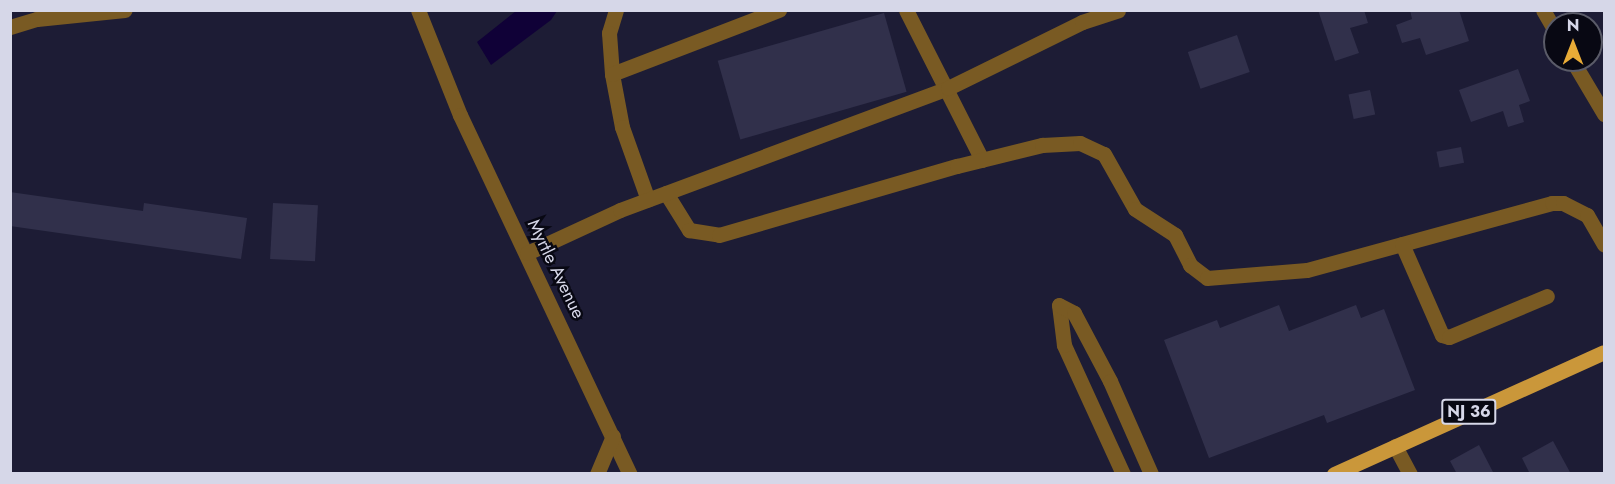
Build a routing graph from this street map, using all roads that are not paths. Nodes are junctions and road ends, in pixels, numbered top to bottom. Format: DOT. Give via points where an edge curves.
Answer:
graph roads {
  1 [pos="124,10"];
  2 [pos="418,10"];
  3 [pos="616,10"];
  4 [pos="779,10"];
  5 [pos="906,10"];
  6 [pos="1118,10"];
  7 [pos="10,27"];
  8 [pos="1579,72"];
  9 [pos="612,74"];
  10 [pos="943,90"];
  11 [pos="1605,114"];
  12 [pos="982,160"];
  13 [pos="666,193"];
  14 [pos="648,200"];
  15 [pos="1402,244"];
  16 [pos="1605,244"];
  17 [pos="527,253"];
  18 [pos="1547,296"];
  19 [pos="1605,351"];
  20 [pos="613,436"];
  21 [pos="1395,446"];
  22 [pos="597,474"];
  23 [pos="630,474"];
  24 [pos="1123,474"];
  25 [pos="1151,474"];
  26 [pos="1334,474"];
  27 [pos="1410,474"];
  1 -- 7 [label="street" via="37,19"];
  2 -- 17 [label="street, Myrtle Avenue" via="448,87"];
  3 -- 9 [label="street" via="609,33"];
  4 -- 9 [label="street"];
  5 -- 10 [label="street"];
  6 -- 10 [label="street" via="1082,22"];
  8 -- 11 [label="street"];
  9 -- 14 [label="street" via="622,128"];
  10 -- 12 [label="street"];
  10 -- 13 [label="street"];
  12 -- 13 [label="street" via="719,235 689,230"];
  12 -- 15 [label="street" via="1064,142 1095,147 1113,164 1135,209 1175,235 1190,265 1208,278 1307,270"];
  13 -- 14 [label="street"];
  14 -- 17 [label="street"];
  15 -- 16 [label="street" via="1544,204 1563,203 1587,215"];
  15 -- 18 [label="street" via="1442,335 1449,337"];
  17 -- 20 [label="street, Myrtle Avenue"];
  19 -- 21 [label="main road, NJ 36"];
  20 -- 22 [label="street"];
  20 -- 23 [label="street, Myrtle Avenue"];
  21 -- 26 [label="main road, NJ 36"];
  21 -- 27 [label="street"];
  24 -- 25 [label="street" via="1064,345 1059,305 1074,313 1110,381"];
}
